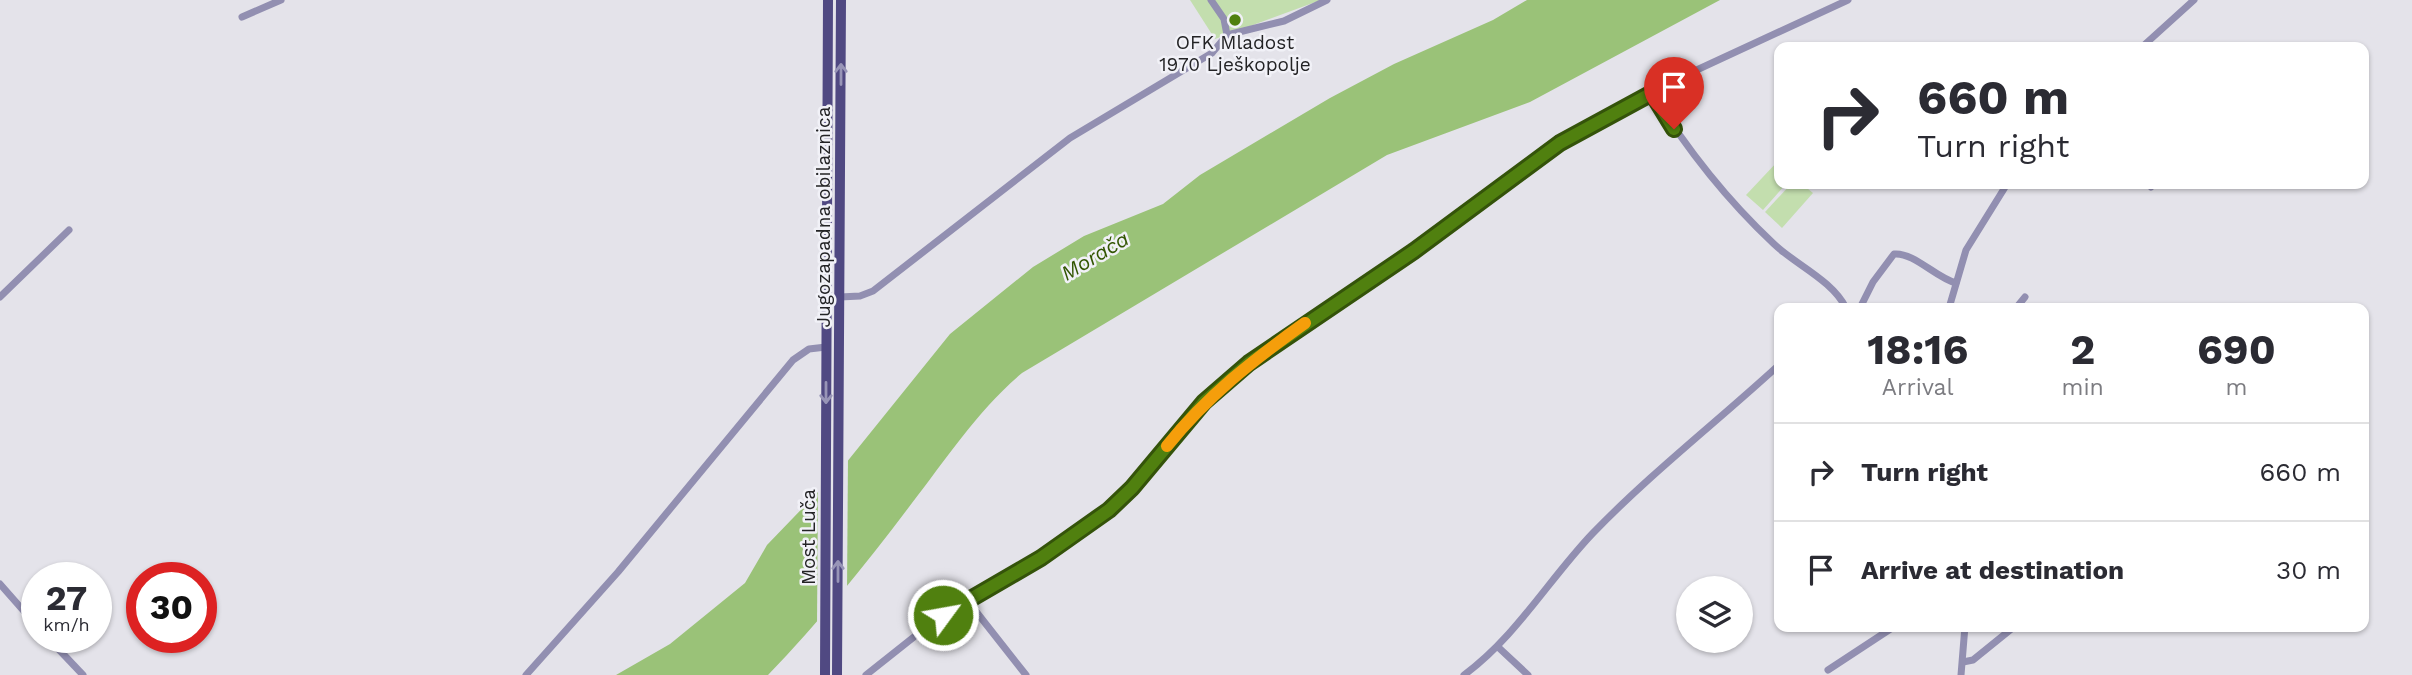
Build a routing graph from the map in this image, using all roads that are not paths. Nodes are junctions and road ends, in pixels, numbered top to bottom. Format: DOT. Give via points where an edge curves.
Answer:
graph roads {
  1 [pos="281,0"];
  2 [pos="828,0"];
  3 [pos="841,0"];
  4 [pos="1211,0"];
  5 [pos="1327,0"];
  6 [pos="1848,0"];
  7 [pos="2194,0"];
  8 [pos="242,17"];
  9 [pos="1227,35"];
  10 [pos="2148,42"];
  11 [pos="1652,93"];
  12 [pos="2004,189"];
  13 [pos="69,230"];
  14 [pos="1956,283"];
  15 [pos="0,297"];
  16 [pos="840,297"];
  17 [pos="2025,297"];
  18 [pos="1842,303"];
  19 [pos="1862,303"];
  20 [pos="1950,303"];
  21 [pos="2020,303"];
  22 [pos="826,347"];
  23 [pos="1774,369"];
  24 [pos="826,434"];
  25 [pos="839,434"];
  26 [pos="0,584"];
  27 [pos="967,600"];
  28 [pos="21,608"];
  29 [pos="1886,632"];
  30 [pos="1965,632"];
  31 [pos="2008,632"];
  32 [pos="1498,647"];
  33 [pos="62,653"];
  34 [pos="1963,662"];
  35 [pos="1479,664"];
  36 [pos="1828,670"];
  37 [pos="83,675"];
  38 [pos="526,675"];
  39 [pos="825,675"];
  40 [pos="837,675"];
  41 [pos="866,675"];
  42 [pos="1026,675"];
  43 [pos="1464,675"];
  44 [pos="1474,675"];
  45 [pos="1528,675"];
  46 [pos="1961,675"];
  1 -- 8 [label="street"];
  2 -- 22 [label="main road, Jugozapadna obilaznica"];
  16 -- 3 [label="main road, Jugozapadna obilaznica, one-way"];
  4 -- 9 [label="street" via="1224,19"];
  5 -- 9 [label="street" via="1284,21"];
  6 -- 11 [label="street"];
  7 -- 10 [label="street"];
  9 -- 16 [label="street" via="1212,53 1070,138 873,291"];
  11 -- 18 [label="street" via="1699,163 1769,240 1833,290"];
  11 -- 27 [label="street" via="1560,143 1414,251 1249,363 1204,402 1109,510 1041,558"];
  12 -- 14 [label="street" via="1968,245"];
  13 -- 15 [label="street"];
  14 -- 19 [label="street" via="1895,254"];
  14 -- 20 [label="street"];
  16 -- 25 [label="main road, Jugozapadna obilaznica"];
  17 -- 21 [label="street"];
  22 -- 24 [label="main road, Jugozapadna obilaznica, one-way"];
  22 -- 38 [label="street" via="809,349 793,360 618,572"];
  23 -- 32 [label="street" via="1594,533"];
  24 -- 39 [label="main road, Most Luča"];
  40 -- 25 [label="main road, Most Luča, one-way"];
  26 -- 28 [label="street"];
  27 -- 41 [label="street"];
  27 -- 42 [label="street"];
  29 -- 36 [label="street"];
  30 -- 34 [label="street"];
  31 -- 34 [label="street" via="1973,660"];
  32 -- 35 [label="street"];
  32 -- 45 [label="street"];
  33 -- 37 [label="street"];
  34 -- 46 [label="street"];
  35 -- 43 [label="street"];
  35 -- 44 [label="street"];
}
